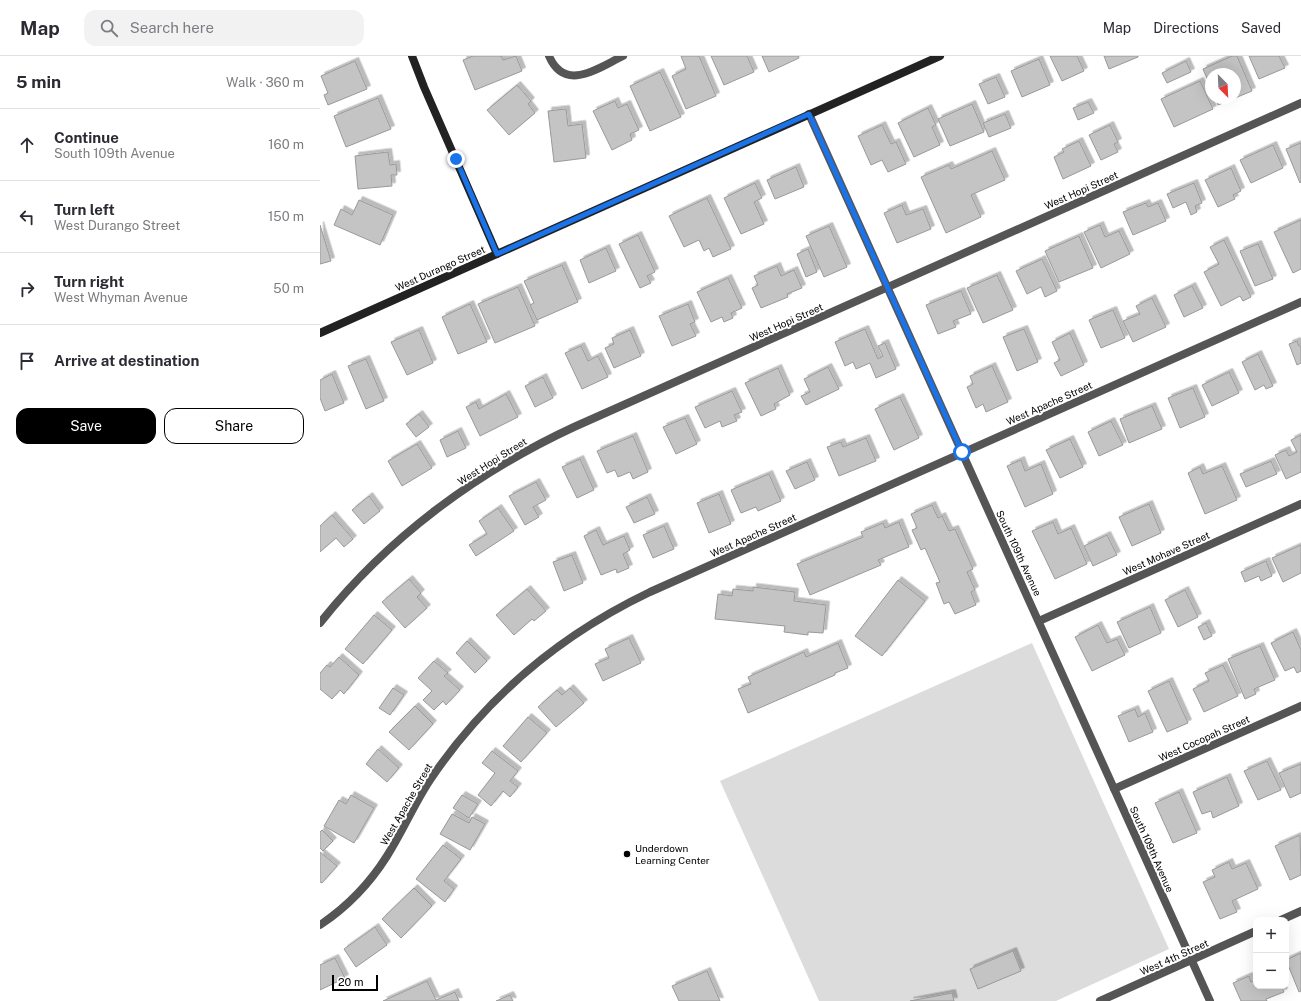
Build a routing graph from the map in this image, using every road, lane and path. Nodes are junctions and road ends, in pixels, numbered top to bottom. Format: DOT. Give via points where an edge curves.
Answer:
graph roads {
  1 [pos="412,56"];
  2 [pos="549,56"];
  3 [pos="624,56"];
  4 [pos="940,56"];
  5 [pos="1301,103"];
  6 [pos="809,114"];
  7 [pos="497,254"];
  8 [pos="887,287"];
  9 [pos="1301,302"];
  10 [pos="320,332"];
  11 [pos="962,452"];
  12 [pos="1301,504"];
  13 [pos="1039,621"];
  14 [pos="320,623"];
  15 [pos="1301,706"];
  16 [pos="1114,789"];
  17 [pos="1301,911"];
  18 [pos="1288,917"];
  19 [pos="320,925"];
  20 [pos="1253,932"];
  21 [pos="1192,960"];
  22 [pos="1100,1001"];
  23 [pos="1210,1001"];
  1 -- 7 [label="street"];
  2 -- 3 [label="street" via="564,75 578,76"];
  4 -- 6 [label="street, West Durango Street"];
  5 -- 8 [label="street, West Hopi Street"];
  6 -- 7 [label="street, West Durango Street"];
  6 -- 8 [label="street, South 109th Avenue"];
  7 -- 10 [label="street, West Durango Street"];
  8 -- 11 [label="street, South 109th Avenue"];
  8 -- 14 [label="street, West Hopi Street" via="574,427 510,460 445,503 405,536 363,575"];
  9 -- 11 [label="street, West Apache Street"];
  11 -- 13 [label="street, South 109th Avenue"];
  11 -- 19 [label="street, West Apache Street" via="634,599 582,628 547,653 500,695 470,727 429,781 377,870 343,907"];
  12 -- 13 [label="street, West Mohave Street"];
  13 -- 16 [label="street, South 109th Avenue"];
  15 -- 16 [label="street, West Cocopah Street"];
  16 -- 21 [label="street, South 109th Avenue"];
  17 -- 18 [label="street"];
  20 -- 21 [label="street, West 4th Street"];
  21 -- 22 [label="street, West 4th Street"];
  21 -- 23 [label="street, South 109th Avenue"];
}
